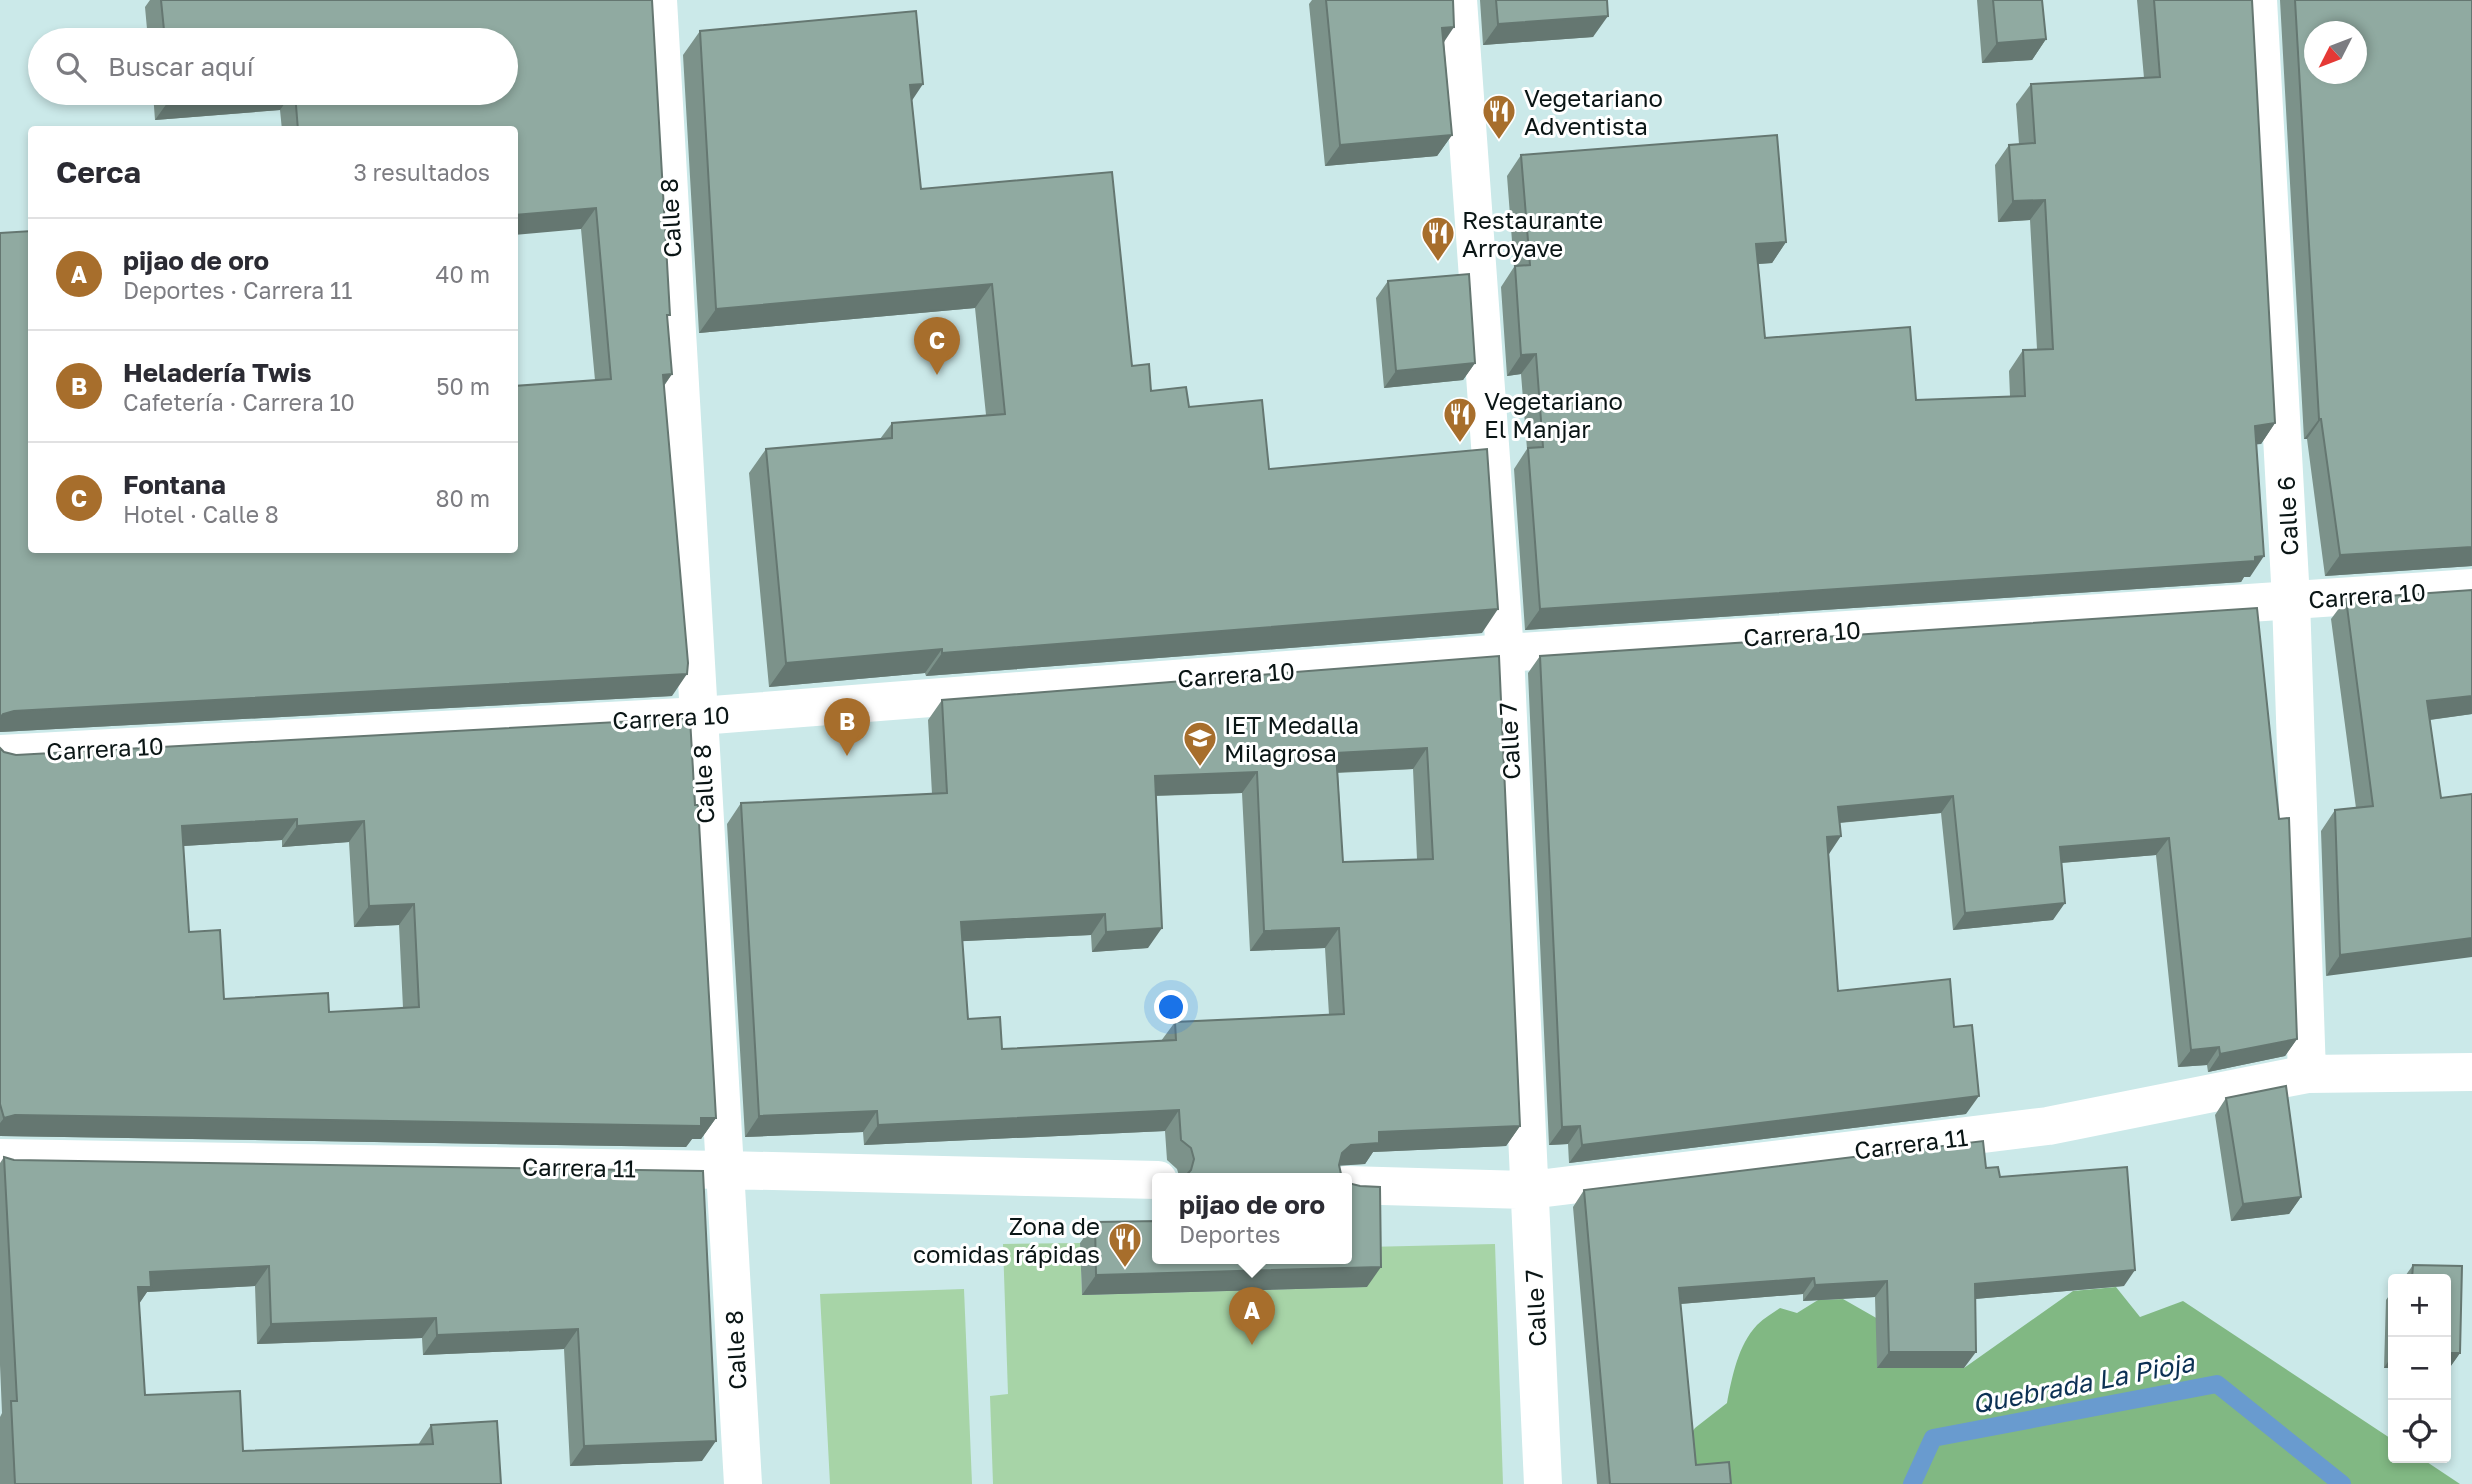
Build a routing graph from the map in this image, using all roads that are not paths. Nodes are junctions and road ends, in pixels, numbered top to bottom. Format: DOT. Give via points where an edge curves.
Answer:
graph roads {
  1 [pos="657,0"];
  2 [pos="1458,0"];
  3 [pos="2258,0"];
  4 [pos="2472,588"];
  5 [pos="2291,600"];
  6 [pos="1505,653"];
  7 [pos="700,716"];
  8 [pos="0,754"];
  9 [pos="2472,1072"];
  10 [pos="2307,1074"];
  11 [pos="0,1157"];
  12 [pos="725,1170"];
  13 [pos="1152,1181"];
  14 [pos="1352,1185"];
  15 [pos="1530,1190"];
  16 [pos="743,1484"];
  17 [pos="1542,1484"];
  1 -- 7 [label="street, Calle 8"];
  2 -- 6 [label="street, Calle 7"];
  3 -- 5 [label="street, Calle 6"];
  4 -- 5 [label="street, Carrera 10"];
  5 -- 6 [label="street, Carrera 10"];
  5 -- 10 [label="street, Calle 6"];
  6 -- 7 [label="street, Carrera 10"];
  6 -- 15 [label="street, Calle 7"];
  7 -- 8 [label="street, Carrera 10"];
  7 -- 12 [label="street, Calle 8"];
  9 -- 10 [label="street, Carrera 11"];
  10 -- 15 [label="street, Carrera 11" via="2048,1126"];
  11 -- 12 [label="street, Carrera 11"];
  12 -- 13 [label="street, Carrera 11"];
  12 -- 16 [label="street, Calle 8"];
  14 -- 15 [label="street, Carrera 11"];
  15 -- 17 [label="street, Calle 7"];
}
